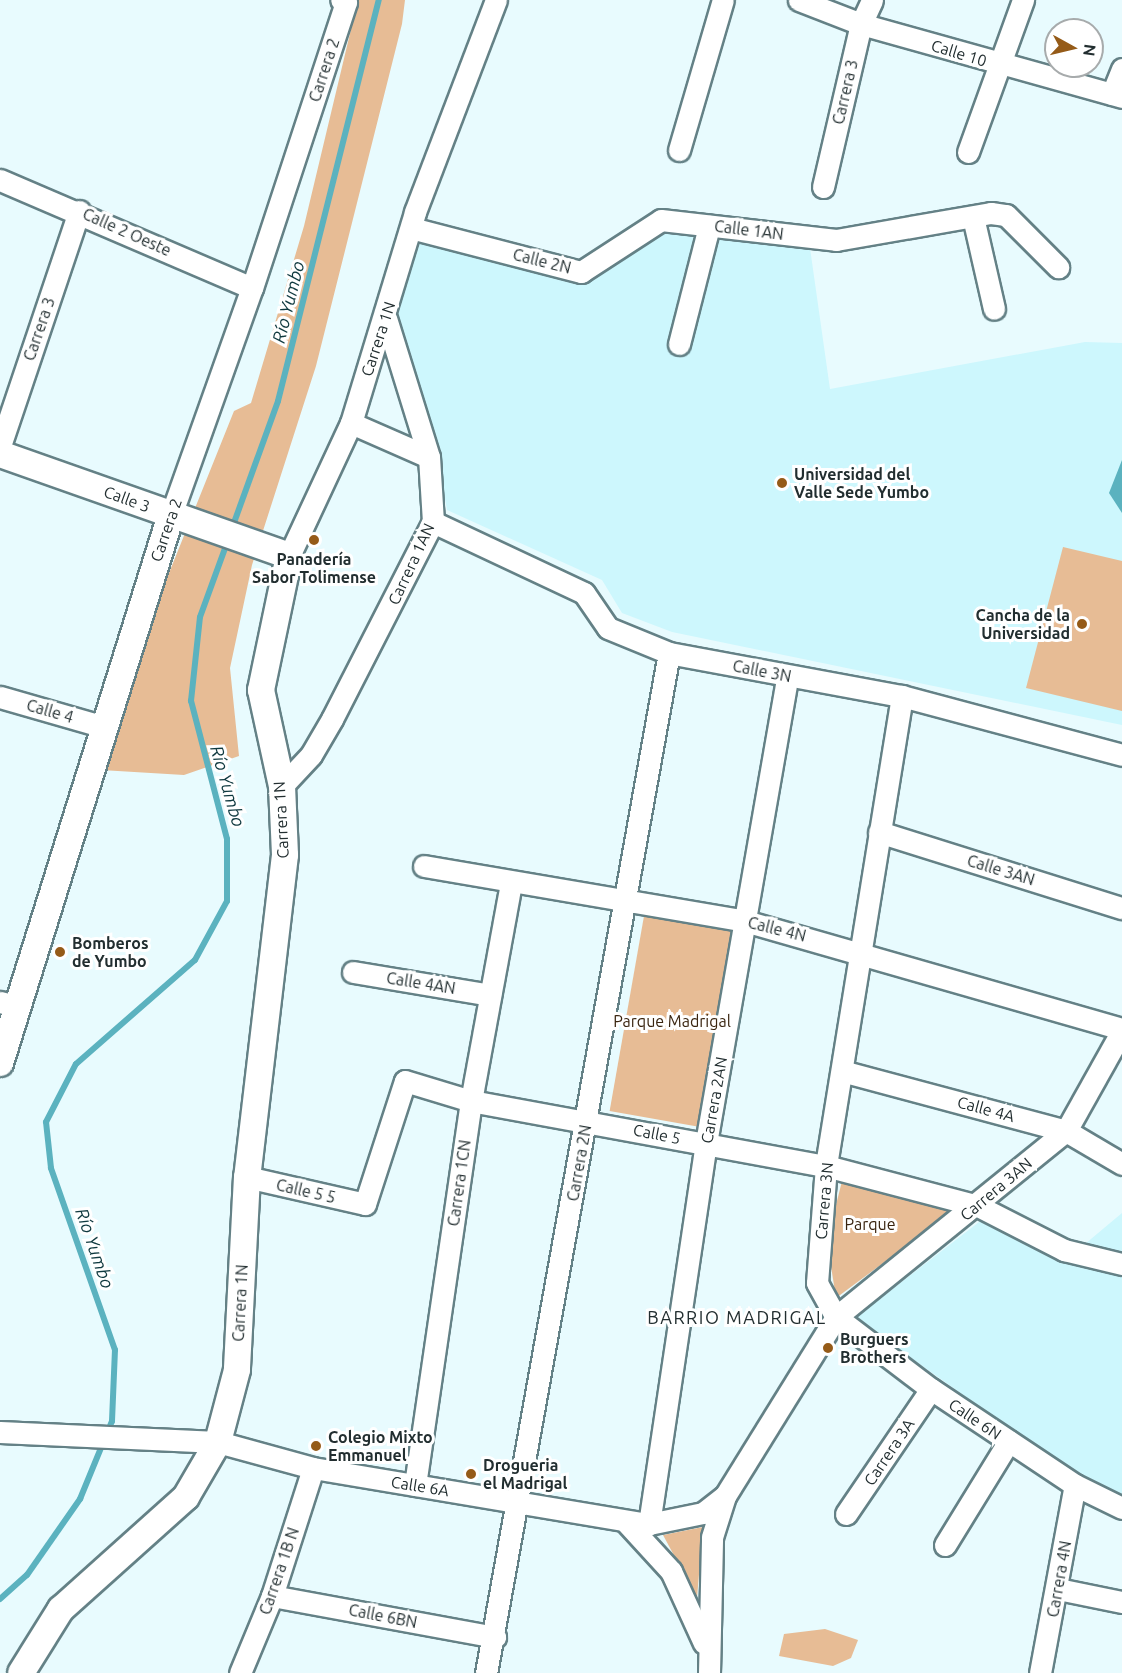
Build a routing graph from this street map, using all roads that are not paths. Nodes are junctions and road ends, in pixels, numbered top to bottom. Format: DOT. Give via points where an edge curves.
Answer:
graph roads {
  1 [pos="496,0"];
  2 [pos="723,0"];
  3 [pos="799,0"];
  4 [pos="872,0"];
  5 [pos="1023,0"];
  6 [pos="343,1"];
  7 [pos="861,24"];
  8 [pos="996,64"];
  9 [pos="1122,69"];
  10 [pos="1117,96"];
  11 [pos="679,150"];
  12 [pos="968,152"];
  13 [pos="0,180"];
  14 [pos="823,187"];
  15 [pos="79,211"];
  16 [pos="973,217"];
  17 [pos="661,220"];
  18 [pos="709,226"];
  19 [pos="411,228"];
  20 [pos="1058,267"];
  21 [pos="252,288"];
  22 [pos="994,309"];
  23 [pos="386,318"];
  24 [pos="679,344"];
  25 [pos="351,423"];
  26 [pos="0,446"];
  27 [pos="0,454"];
  28 [pos="429,458"];
  29 [pos="171,515"];
  30 [pos="433,522"];
  31 [pos="284,554"];
  32 [pos="669,653"];
  33 [pos="787,677"];
  34 [pos="902,696"];
  35 [pos="0,697"];
  36 [pos="101,726"];
  37 [pos="1122,755"];
  38 [pos="282,786"];
  39 [pos="879,832"];
  40 [pos="424,866"];
  41 [pos="511,883"];
  42 [pos="628,899"];
  43 [pos="1122,908"];
  44 [pos="745,921"];
  45 [pos="859,950"];
  46 [pos="352,972"];
  47 [pos="490,995"];
  48 [pos="8,1004"];
  49 [pos="1122,1030"];
  50 [pos="0,1063"];
  51 [pos="1114,1069"];
  52 [pos="842,1071"];
  53 [pos="471,1101"];
  54 [pos="587,1120"];
  55 [pos="1066,1131"];
  56 [pos="706,1143"];
  57 [pos="1122,1164"];
  58 [pos="826,1166"];
  59 [pos="247,1177"];
  60 [pos="365,1204"];
  61 [pos="978,1206"];
  62 [pos="1122,1264"];
  63 [pos="836,1317"];
  64 [pos="931,1389"];
  65 [pos="0,1432"];
  66 [pos="1009,1441"];
  67 [pos="218,1443"];
  68 [pos="312,1468"];
  69 [pos="415,1485"];
  70 [pos="1075,1485"];
  71 [pos="725,1496"];
  72 [pos="517,1501"];
  73 [pos="1122,1508"];
  74 [pos="846,1514"];
  75 [pos="625,1521"];
  76 [pos="649,1524"];
  77 [pos="945,1545"];
  78 [pos="1058,1589"];
  79 [pos="272,1596"];
  80 [pos="1122,1602"];
  81 [pos="495,1637"];
  82 [pos="709,1664"];
  83 [pos="21,1673"];
  84 [pos="240,1673"];
  85 [pos="486,1673"];
  86 [pos="1040,1673"];
  1 -- 19 [label="street, Carrera 1N"];
  2 -- 11 [label="street"];
  3 -- 7 [label="street, Calle 10"];
  4 -- 7 [label="street, Carrera 3"];
  5 -- 8 [label="street"];
  6 -- 21 [label="street, Carrera 2"];
  7 -- 8 [label="street, Calle 10"];
  7 -- 14 [label="street, Carrera 3"];
  8 -- 10 [label="street, Calle 10"];
  8 -- 12 [label="street"];
  9 -- 10 [label="street"];
  13 -- 15 [label="street, Calle 2 Oeste"];
  15 -- 21 [label="street, Calle 2 Oeste"];
  15 -- 26 [label="street, Carrera 3"];
  16 -- 18 [label="street, Calle 1AN" via="836,240"];
  16 -- 20 [label="street, Calle 1AN" via="1006,215"];
  16 -- 22 [label="street"];
  17 -- 18 [label="street, Calle 1AN"];
  17 -- 19 [label="street, Calle 2N" via="581,272"];
  18 -- 24 [label="street"];
  19 -- 23 [label="street, Carrera 1N"];
  21 -- 29 [label="street, Carrera 2"];
  23 -- 25 [label="street, Carrera 1N"];
  23 -- 28 [label="street, Carrera 1AN"];
  25 -- 28 [label="street"];
  25 -- 31 [label="street, Carrera 1N"];
  27 -- 29 [label="street, Calle 3"];
  28 -- 30 [label="street, Carrera 1AN"];
  29 -- 31 [label="street, Calle 3"];
  29 -- 36 [label="street, Carrera 2"];
  30 -- 32 [label="street, Calle 3N" via="584,593 609,628"];
  30 -- 38 [label="street, Carrera 1AN" via="332,720 311,755"];
  31 -- 38 [label="street, Carrera 1N" via="261,690"];
  32 -- 33 [label="street, Calle 3N"];
  32 -- 42 [label="street, Carrera 2N"];
  33 -- 34 [label="street, Calle 3N"];
  33 -- 44 [label="street, Carrera 2AN"];
  34 -- 37 [label="street, Calle 3N"];
  34 -- 39 [label="street, Carrera 3N"];
  35 -- 36 [label="street, Calle 4"];
  36 -- 48 [label="street, Carrera 2"];
  38 -- 59 [label="street, Carrera 1N" via="285,855"];
  39 -- 43 [label="street, Calle 3AN"];
  39 -- 45 [label="street, Carrera 3N"];
  40 -- 41 [label="street, Calle 4N"];
  41 -- 42 [label="street, Calle 4N"];
  41 -- 47 [label="street, Carrera 1CN"];
  42 -- 44 [label="street, Calle 4N"];
  42 -- 54 [label="street, Carrera 2N"];
  44 -- 45 [label="street, Calle 4N"];
  44 -- 56 [label="street, Carrera 2AN"];
  45 -- 49 [label="street, Calle 4N"];
  45 -- 52 [label="street, Carrera 3N"];
  46 -- 47 [label="street, Calle 4AN"];
  47 -- 53 [label="street, Carrera 1CN"];
  48 -- 50 [label="street, Carrera 2"];
  49 -- 51 [label="street, Carrera 3AN"];
  51 -- 55 [label="street, Carrera 3AN"];
  52 -- 55 [label="street, Calle 4A"];
  52 -- 58 [label="street, Carrera 3N"];
  53 -- 54 [label="street, Calle 5"];
  53 -- 60 [label="street, Calle 5" via="405,1081"];
  53 -- 69 [label="street, Carrera 1CN"];
  54 -- 56 [label="street, Calle 5"];
  54 -- 72 [label="street, Carrera 2N"];
  55 -- 57 [label="street, Calle 4A"];
  55 -- 61 [label="street, Carrera 3AN"];
  56 -- 58 [label="street, Calle 5"];
  56 -- 76 [label="street, Carrera 2AN"];
  58 -- 61 [label="street, Calle 5"];
  58 -- 63 [label="street, Carrera 3N" via="817,1283"];
  59 -- 60 [label="street, Calle 5 5"];
  59 -- 67 [label="street, Carrera 1N" via="237,1370"];
  61 -- 62 [label="street, Calle 5" via="1064,1250"];
  61 -- 63 [label="street, Carrera 3AN"];
  63 -- 64 [label="street, Calle 6N"];
  63 -- 71 [label="street"];
  64 -- 66 [label="street, Calle 6N"];
  64 -- 74 [label="street, Carrera 3A"];
  65 -- 67 [label="street" via="143,1435"];
  66 -- 70 [label="street, Calle 6N"];
  66 -- 77 [label="street"];
  67 -- 68 [label="street, Calle 6A"];
  67 -- 83 [label="street, Carrera 1N" via="186,1497 61,1609"];
  68 -- 69 [label="street, Calle 6A"];
  68 -- 79 [label="street, Carrera 1B N"];
  69 -- 72 [label="street, Calle 6A"];
  70 -- 73 [label="street, Calle 6N"];
  70 -- 78 [label="street, Carrera 4N"];
  71 -- 76 [label="street, Calle 6A" via="703,1513"];
  71 -- 82 [label="street" via="712,1537"];
  72 -- 75 [label="street, Calle 6A"];
  72 -- 81 [label="street, Carrera 2N"];
  75 -- 76 [label="street, Calle 6A"];
  75 -- 82 [label="street" via="671,1571"];
  78 -- 80 [label="street"];
  78 -- 86 [label="street, Carrera 4N"];
  79 -- 81 [label="street, Calle 6BN"];
  79 -- 84 [label="street, Carrera 1B N"];
  81 -- 85 [label="street, Carrera 2N"];
}
